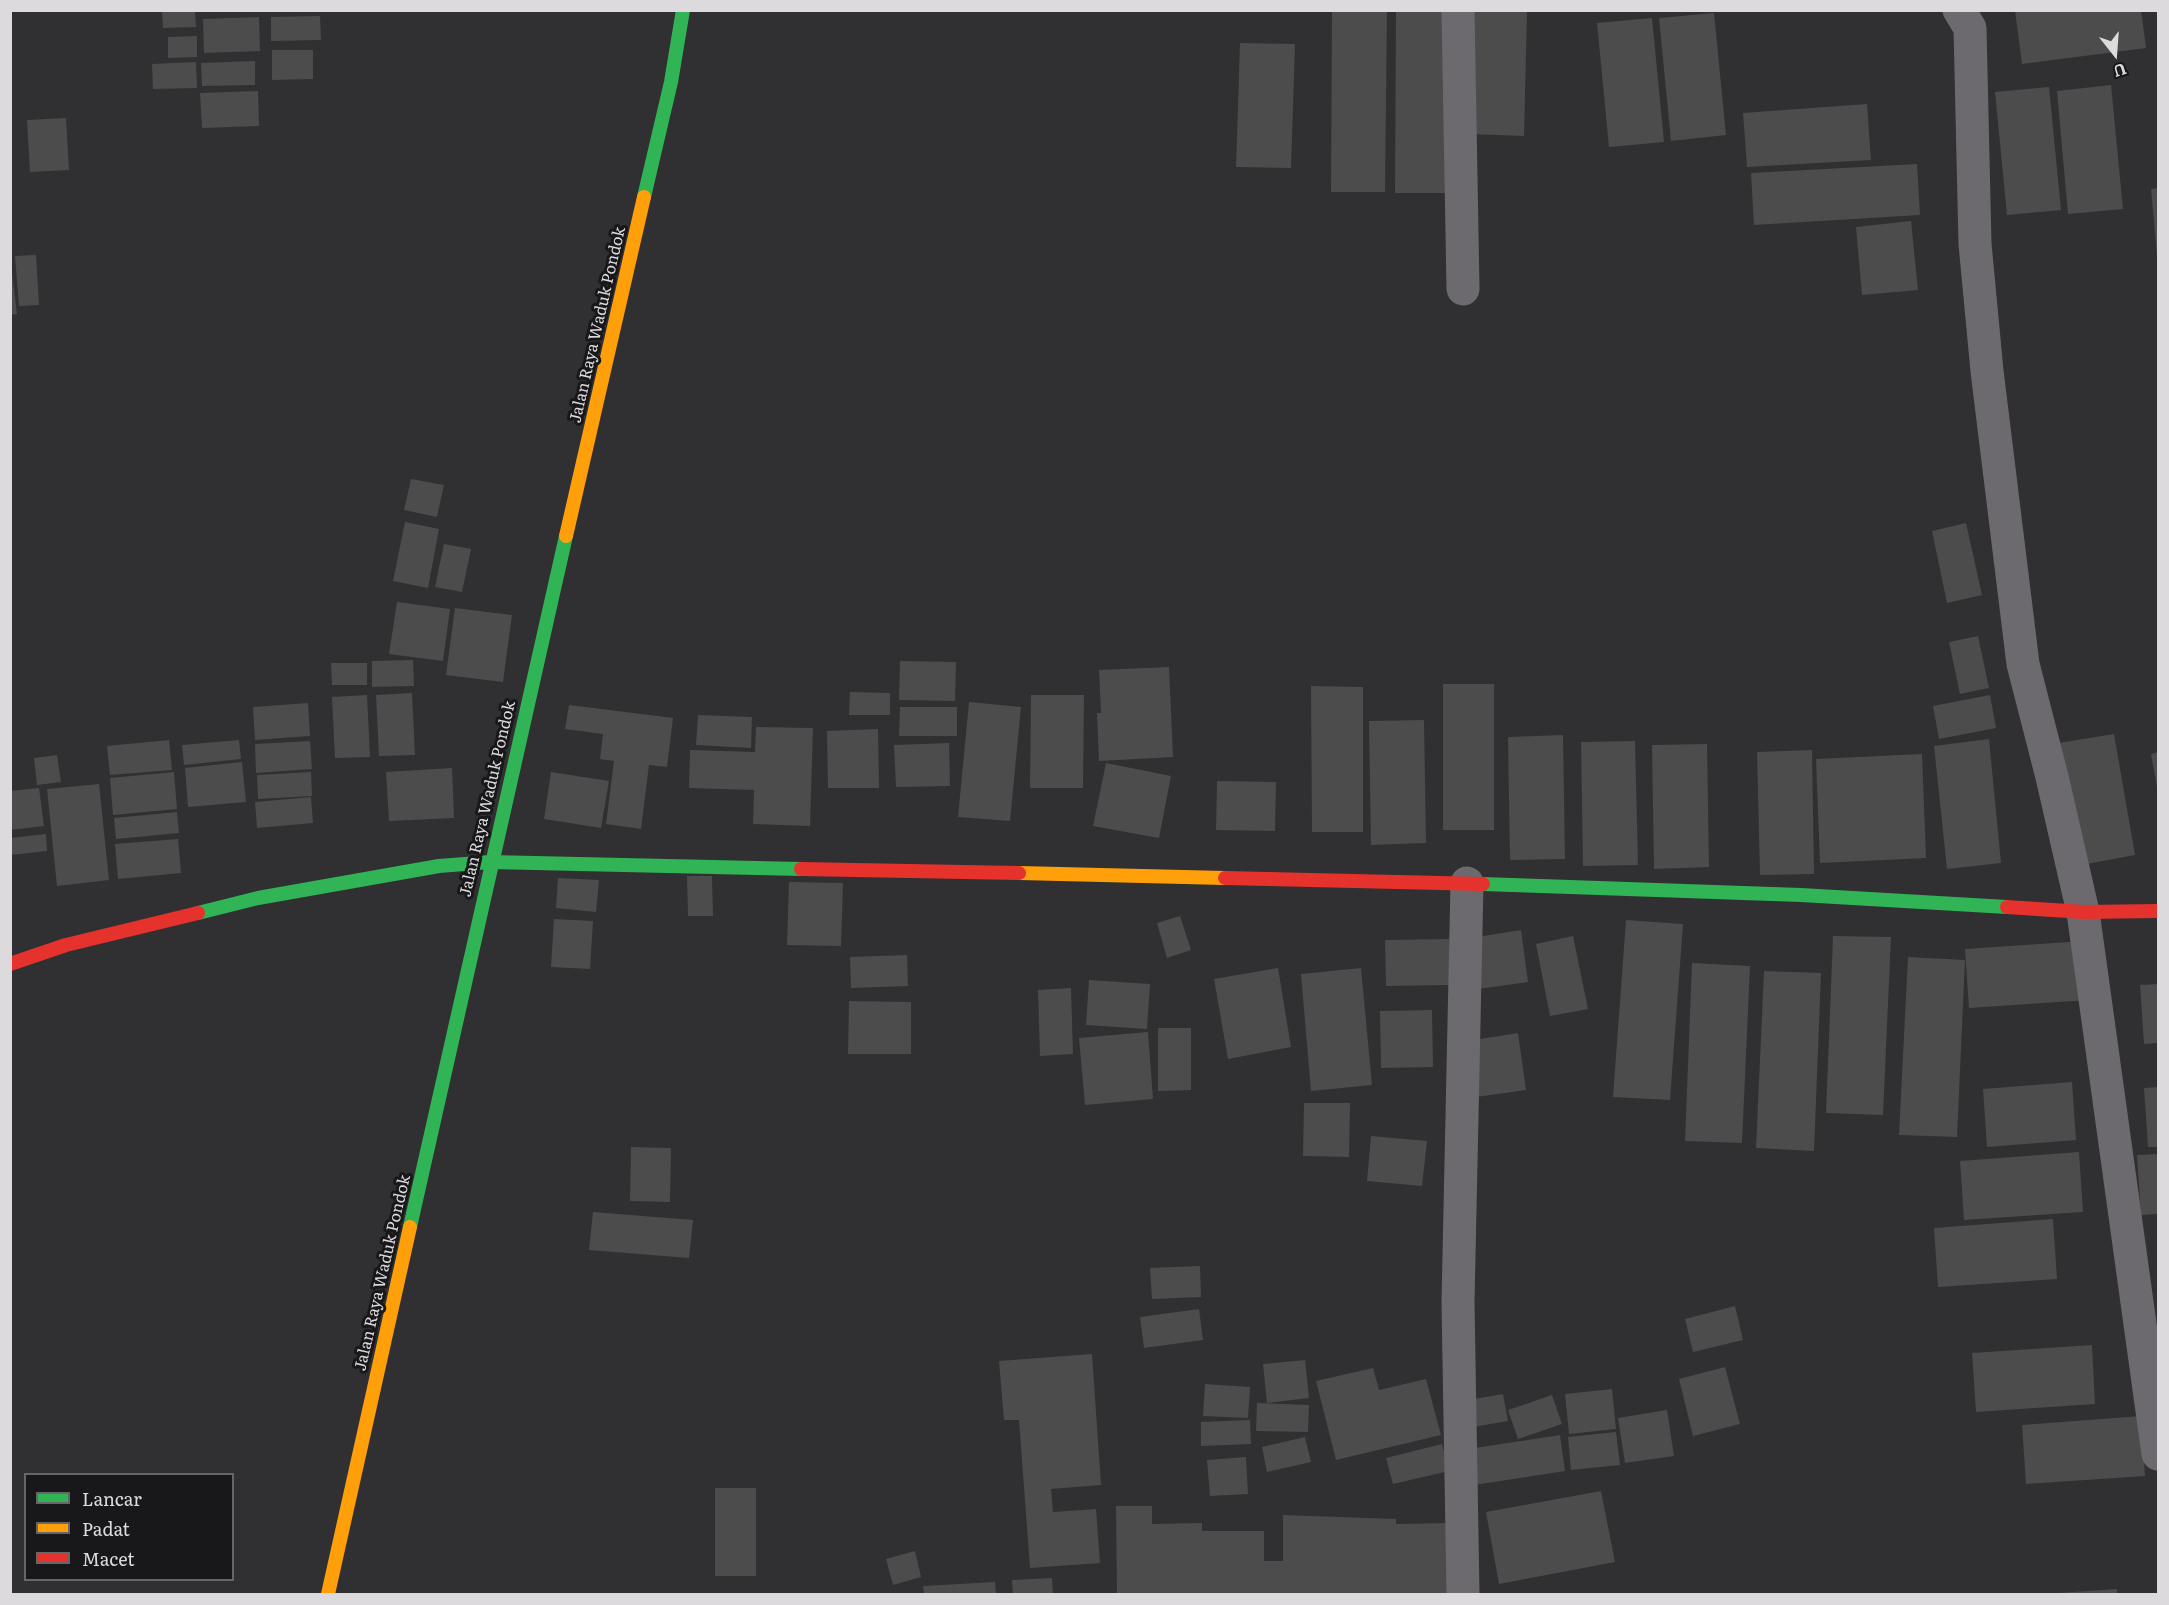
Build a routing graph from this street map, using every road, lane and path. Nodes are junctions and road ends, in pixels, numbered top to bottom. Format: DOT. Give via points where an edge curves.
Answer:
graph roads {
  1 [pos="683,10"];
  2 [pos="1458,10"];
  3 [pos="1959,10"];
  4 [pos="1463,289"];
  5 [pos="490,862"];
  6 [pos="1467,883"];
  7 [pos="2158,910"];
  8 [pos="2083,912"];
  9 [pos="10,964"];
  10 [pos="2158,1455"];
  11 [pos="328,1594"];
  12 [pos="1463,1594"];
  1 -- 5 [label="street, Jalan Raya Waduk Pondok" via="671,82"];
  2 -- 4 [label="street"];
  3 -- 8 [label="street" via="1970,28 1975,243 2023,664"];
  5 -- 6 [label="street"];
  5 -- 9 [label="street" via="439,866 258,897 66,945"];
  5 -- 11 [label="street, Jalan Raya Waduk Pondok" via="458,1021"];
  6 -- 8 [label="street" via="1801,895"];
  6 -- 12 [label="street" via="1458,1302"];
  7 -- 8 [label="street"];
  8 -- 10 [label="street"];
}
